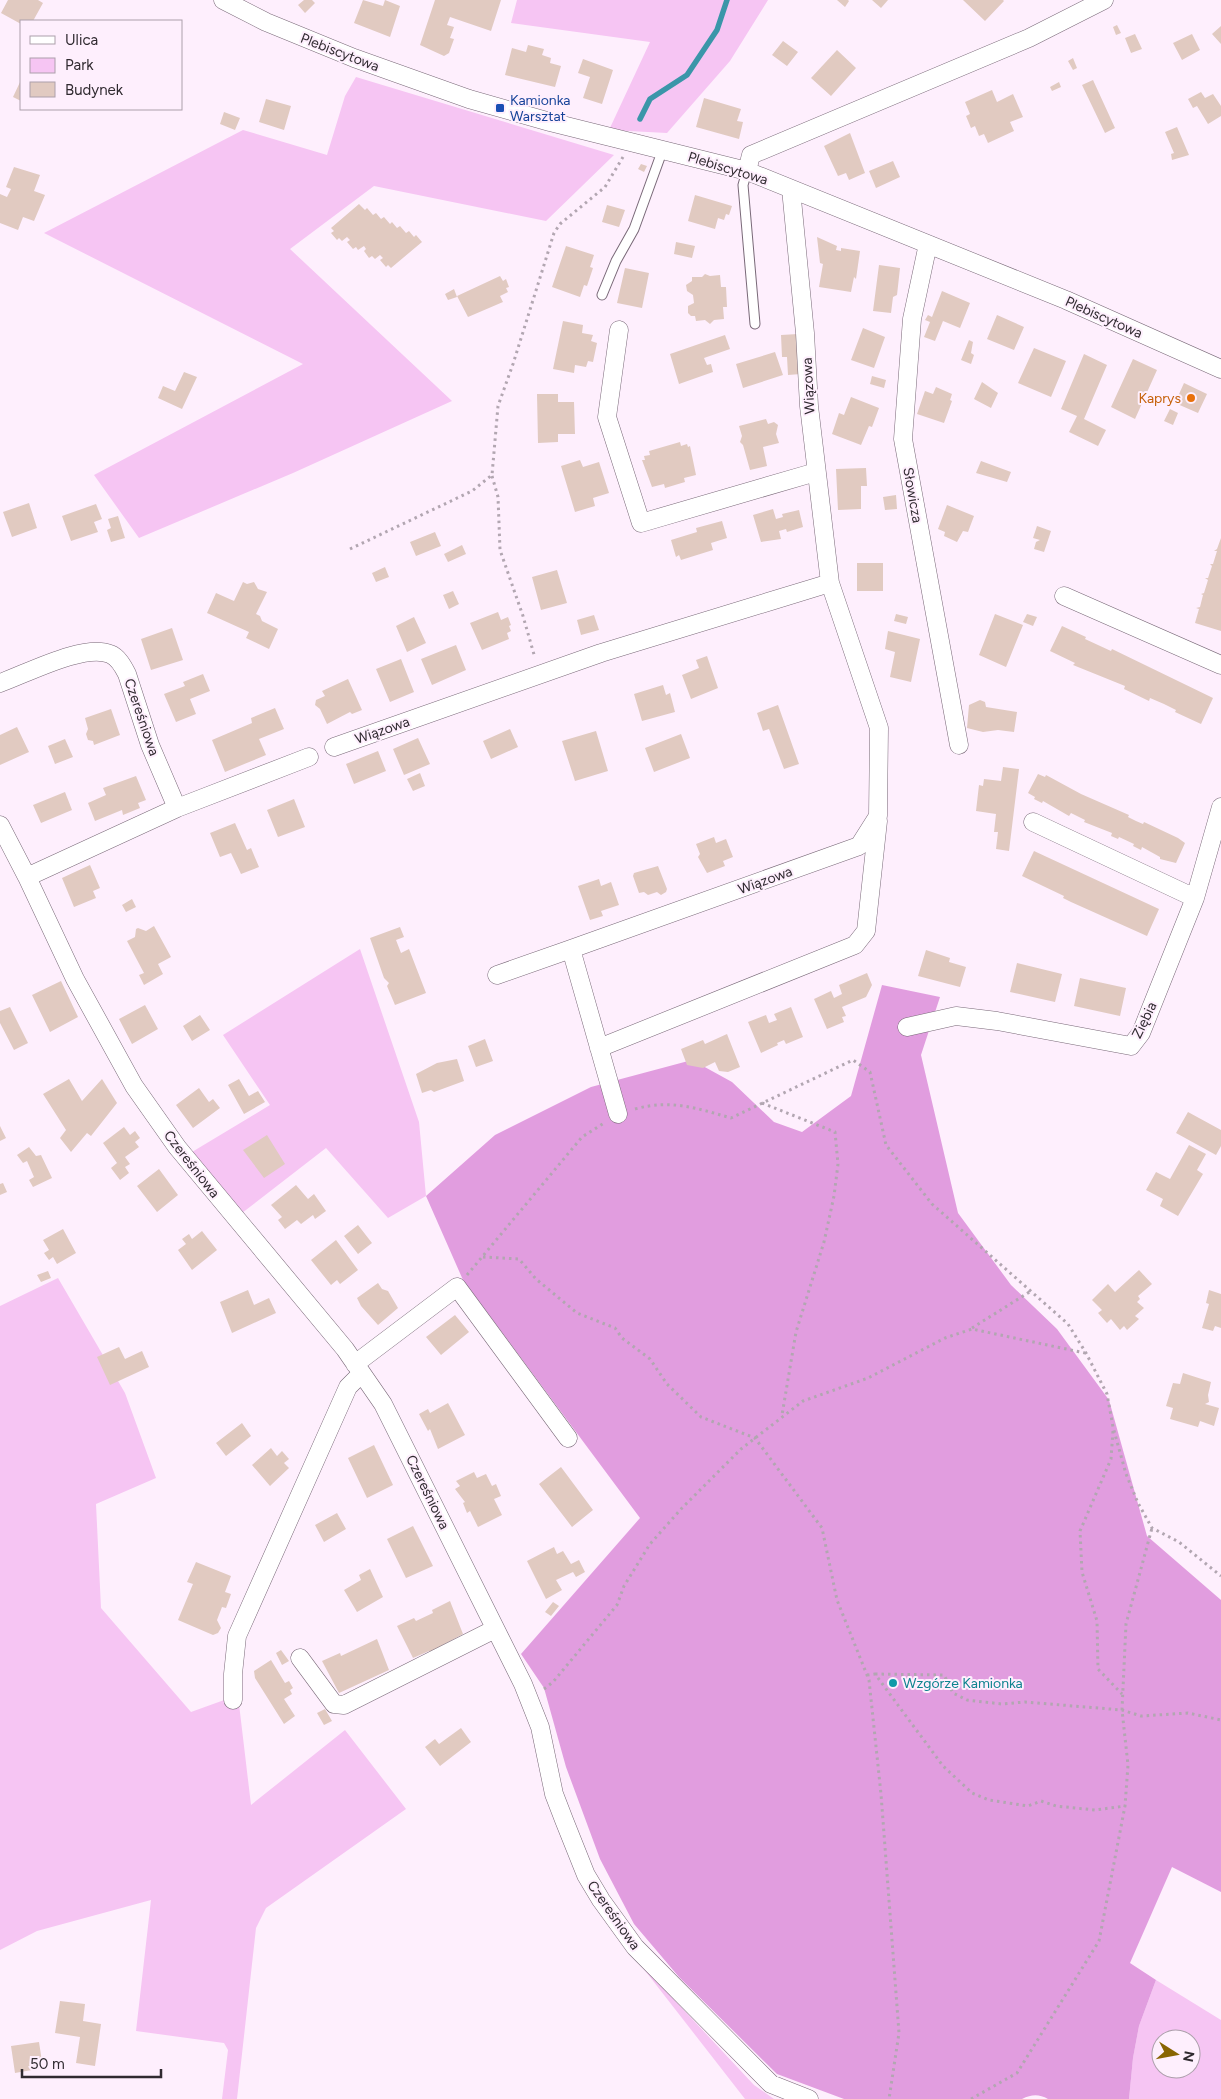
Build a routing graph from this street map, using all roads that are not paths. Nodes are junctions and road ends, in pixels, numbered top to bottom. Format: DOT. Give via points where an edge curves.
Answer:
graph roads {
  1 [pos="223,0"];
  2 [pos="1104,0"];
  3 [pos="664,149"];
  4 [pos="747,171"];
  5 [pos="791,189"];
  6 [pos="928,244"];
  7 [pos="602,295"];
  8 [pos="756,324"];
  9 [pos="619,330"];
  10 [pos="1221,369"];
  11 [pos="816,472"];
  12 [pos="830,583"];
  13 [pos="1064,596"];
  14 [pos="1221,664"];
  15 [pos="0,683"];
  16 [pos="959,745"];
  17 [pos="334,747"];
  18 [pos="309,757"];
  19 [pos="1221,807"];
  20 [pos="177,808"];
  21 [pos="878,816"];
  22 [pos="1033,822"];
  23 [pos="0,825"];
  24 [pos="27,877"];
  25 [pos="1195,898"];
  26 [pos="571,949"];
  27 [pos="497,975"];
  28 [pos="907,1027"];
  29 [pos="599,1048"];
  30 [pos="618,1114"];
  31 [pos="358,1369"];
  32 [pos="568,1438"];
  33 [pos="495,1629"];
  34 [pos="300,1658"];
  35 [pos="233,1700"];
  36 [pos="809,2099"];
  1 -- 3 [label="street, Plebiscytowa" via="266,22 354,58 469,99"];
  2 -- 4 [label="street" via="1029,38 751,155"];
  3 -- 4 [label="street, Plebiscytowa"];
  3 -- 7 [label="lane" via="634,229"];
  4 -- 5 [label="street, Plebiscytowa"];
  4 -- 8 [label="lane" via="743,185"];
  5 -- 6 [label="street, Plebiscytowa"];
  5 -- 11 [label="street, Wiązowa"];
  6 -- 10 [label="street, Plebiscytowa" via="1066,300"];
  6 -- 16 [label="street, Słowicza" via="912,319 903,439"];
  9 -- 11 [label="street" via="607,417 641,523"];
  11 -- 12 [label="street, Wiązowa"];
  12 -- 17 [label="street, Wiązowa" via="601,653"];
  12 -- 21 [label="street, Wiązowa" via="879,728"];
  13 -- 14 [label="street"];
  15 -- 20 [label="street, Czereśniowa" via="93,650 112,654 127,674 150,746"];
  18 -- 20 [label="street"];
  19 -- 25 [label="street, Ziębia"];
  20 -- 24 [label="street"];
  21 -- 26 [label="street, Wiązowa" via="859,846"];
  21 -- 29 [label="street" via="866,931 856,945"];
  22 -- 25 [label="street"];
  23 -- 24 [label="street, Czereśniowa"];
  24 -- 31 [label="street, Czereśniowa" via="75,980 134,1086 177,1147"];
  25 -- 28 [label="street, Ziębia" via="1141,1033 1131,1046 997,1020 956,1016"];
  26 -- 27 [label="street, Wiązowa"];
  26 -- 29 [label="street"];
  29 -- 30 [label="street"];
  31 -- 32 [label="street" via="457,1287"];
  31 -- 33 [label="street, Czereśniowa" via="383,1404 406,1447"];
  31 -- 35 [label="street" via="237,1636 232,1674"];
  33 -- 34 [label="street" via="344,1705 334,1704"];
  33 -- 36 [label="street, Czereśniowa" via="540,1727 558,1802 586,1875 601,1900 635,1947 770,2084"];
}
